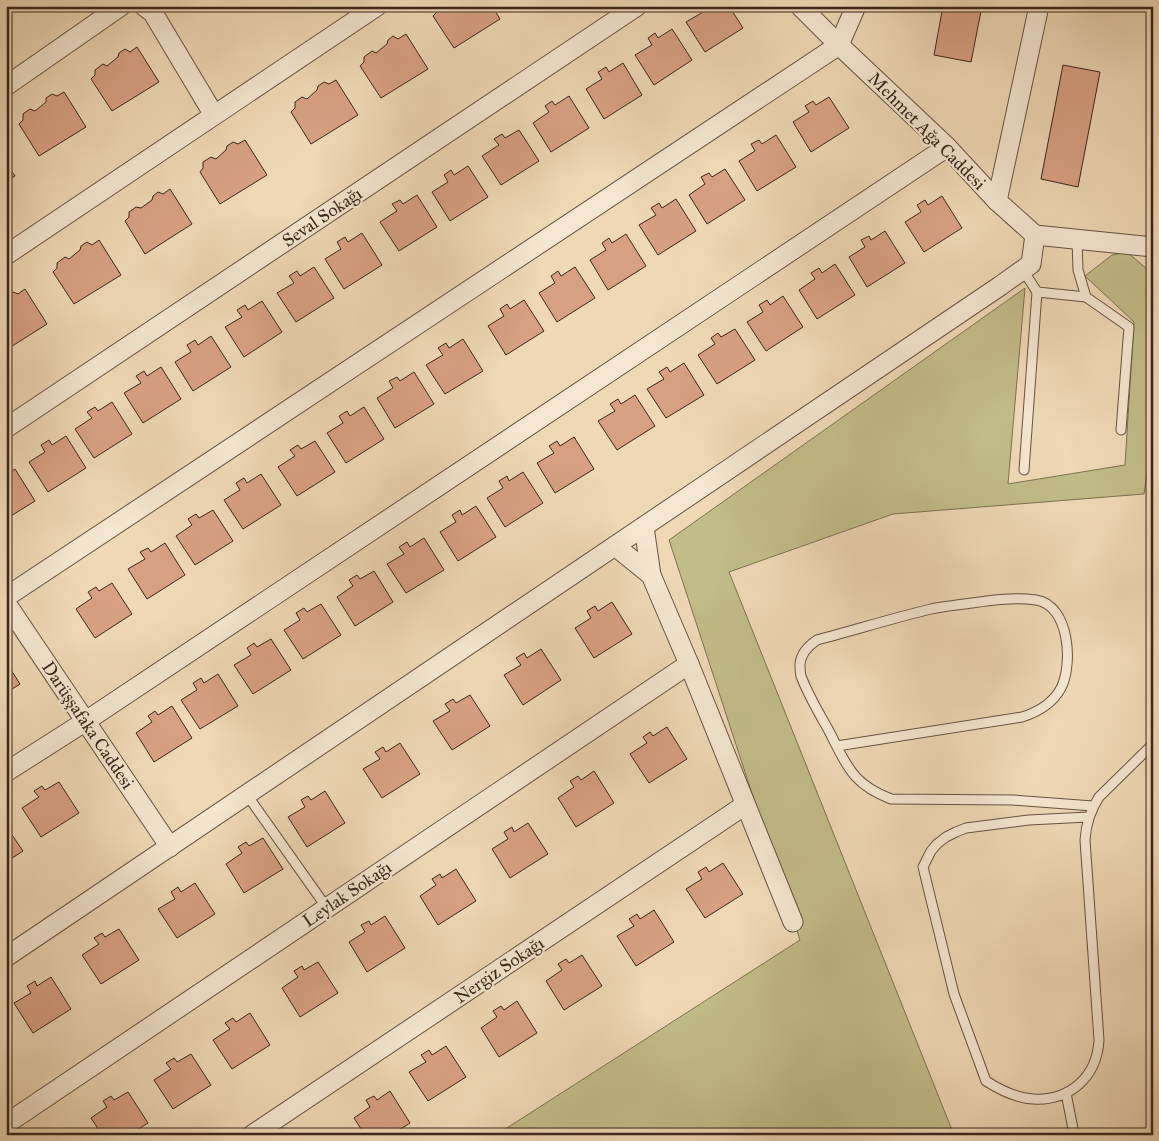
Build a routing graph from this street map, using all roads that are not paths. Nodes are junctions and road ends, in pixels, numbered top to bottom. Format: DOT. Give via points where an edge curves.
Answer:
graph roads {
  1 [pos="121,6"];
  2 [pos="144,6"];
  3 [pos="377,6"];
  4 [pos="637,6"];
  5 [pos="800,6"];
  6 [pos="856,6"];
  7 [pos="1040,6"];
  8 [pos="839,45"];
  9 [pos="6,86"];
  10 [pos="214,115"];
  11 [pos="947,147"];
  12 [pos="997,201"];
  13 [pos="1034,235"];
  14 [pos="1077,240"];
  15 [pos="1153,247"];
  16 [pos="6,255"];
  17 [pos="1027,266"];
  18 [pos="1037,292"];
  19 [pos="1086,297"];
  20 [pos="6,428"];
  21 [pos="1121,430"];
  22 [pos="1024,470"];
  23 [pos="644,527"];
  24 [pos="615,546"];
  25 [pos="651,575"];
  26 [pos="6,597"];
  27 [pos="6,604"];
  28 [pos="689,664"];
  29 [pos="86,721"];
  30 [pos="1153,744"];
  31 [pos="836,746"];
  32 [pos="6,772"];
  33 [pos="246,794"];
  34 [pos="745,805"];
  35 [pos="1093,806"];
  36 [pos="1088,817"];
  37 [pos="170,846"];
  38 [pos="327,908"];
  39 [pos="793,922"];
  40 [pos="6,957"];
  41 [pos="1066,1093"];
  42 [pos="6,1124"];
  43 [pos="252,1135"];
  44 [pos="1073,1135"];
  1 -- 9 [label="street"];
  2 -- 10 [label="street" via="153,13"];
  3 -- 10 [label="street"];
  4 -- 20 [label="street, Seval Sokağı"];
  5 -- 8 [label="street, Mehmet Ağa Caddesi"];
  6 -- 8 [label="street"];
  7 -- 12 [label="street"];
  8 -- 11 [label="street, Mehmet Ağa Caddesi"];
  8 -- 26 [label="street"];
  10 -- 16 [label="street"];
  11 -- 12 [label="street, Mehmet Ağa Caddesi"];
  11 -- 29 [label="street"];
  12 -- 13 [label="street, Mehmet Ağa Caddesi"];
  13 -- 14 [label="street"];
  13 -- 17 [label="street"];
  14 -- 15 [label="street"];
  14 -- 19 [label="lane" via="1078,270"];
  17 -- 18 [label="lane"];
  17 -- 23 [label="street"];
  18 -- 19 [label="lane"];
  18 -- 22 [label="lane"];
  19 -- 21 [label="lane" via="1128,327"];
  23 -- 24 [label="street"];
  23 -- 25 [label="street"];
  24 -- 25 [label="street"];
  24 -- 33 [label="street"];
  25 -- 28 [label="street"];
  27 -- 29 [label="street, Darüşşafaka Caddesi"];
  28 -- 34 [label="street"];
  28 -- 38 [label="street, Leylak Sokağı"];
  29 -- 32 [label="street"];
  29 -- 37 [label="street, Darüşşafaka Caddesi"];
  30 -- 35 [label="lane"];
  31 -- 31 [label="lane" via="800,674 802,656 817,640 932,609 1002,599 1038,600 1059,616 1064,629 1067,669 1056,696 1041,709 1022,716"];
  31 -- 35 [label="lane" via="856,778 891,799 1013,800"];
  33 -- 37 [label="street"];
  33 -- 38 [label="lane"];
  34 -- 39 [label="street"];
  34 -- 43 [label="street, Nergiz Sokağı"];
  35 -- 36 [label="lane"];
  36 -- 41 [label="lane" via="1085,840 1099,1040 1096,1062 1090,1072 1083,1082"];
  36 -- 41 [label="lane" via="966,828 937,844 923,867 954,994 986,1081 1007,1092 1032,1099"];
  37 -- 40 [label="street"];
  38 -- 42 [label="street, Leylak Sokağı"];
  41 -- 44 [label="lane"];
}
